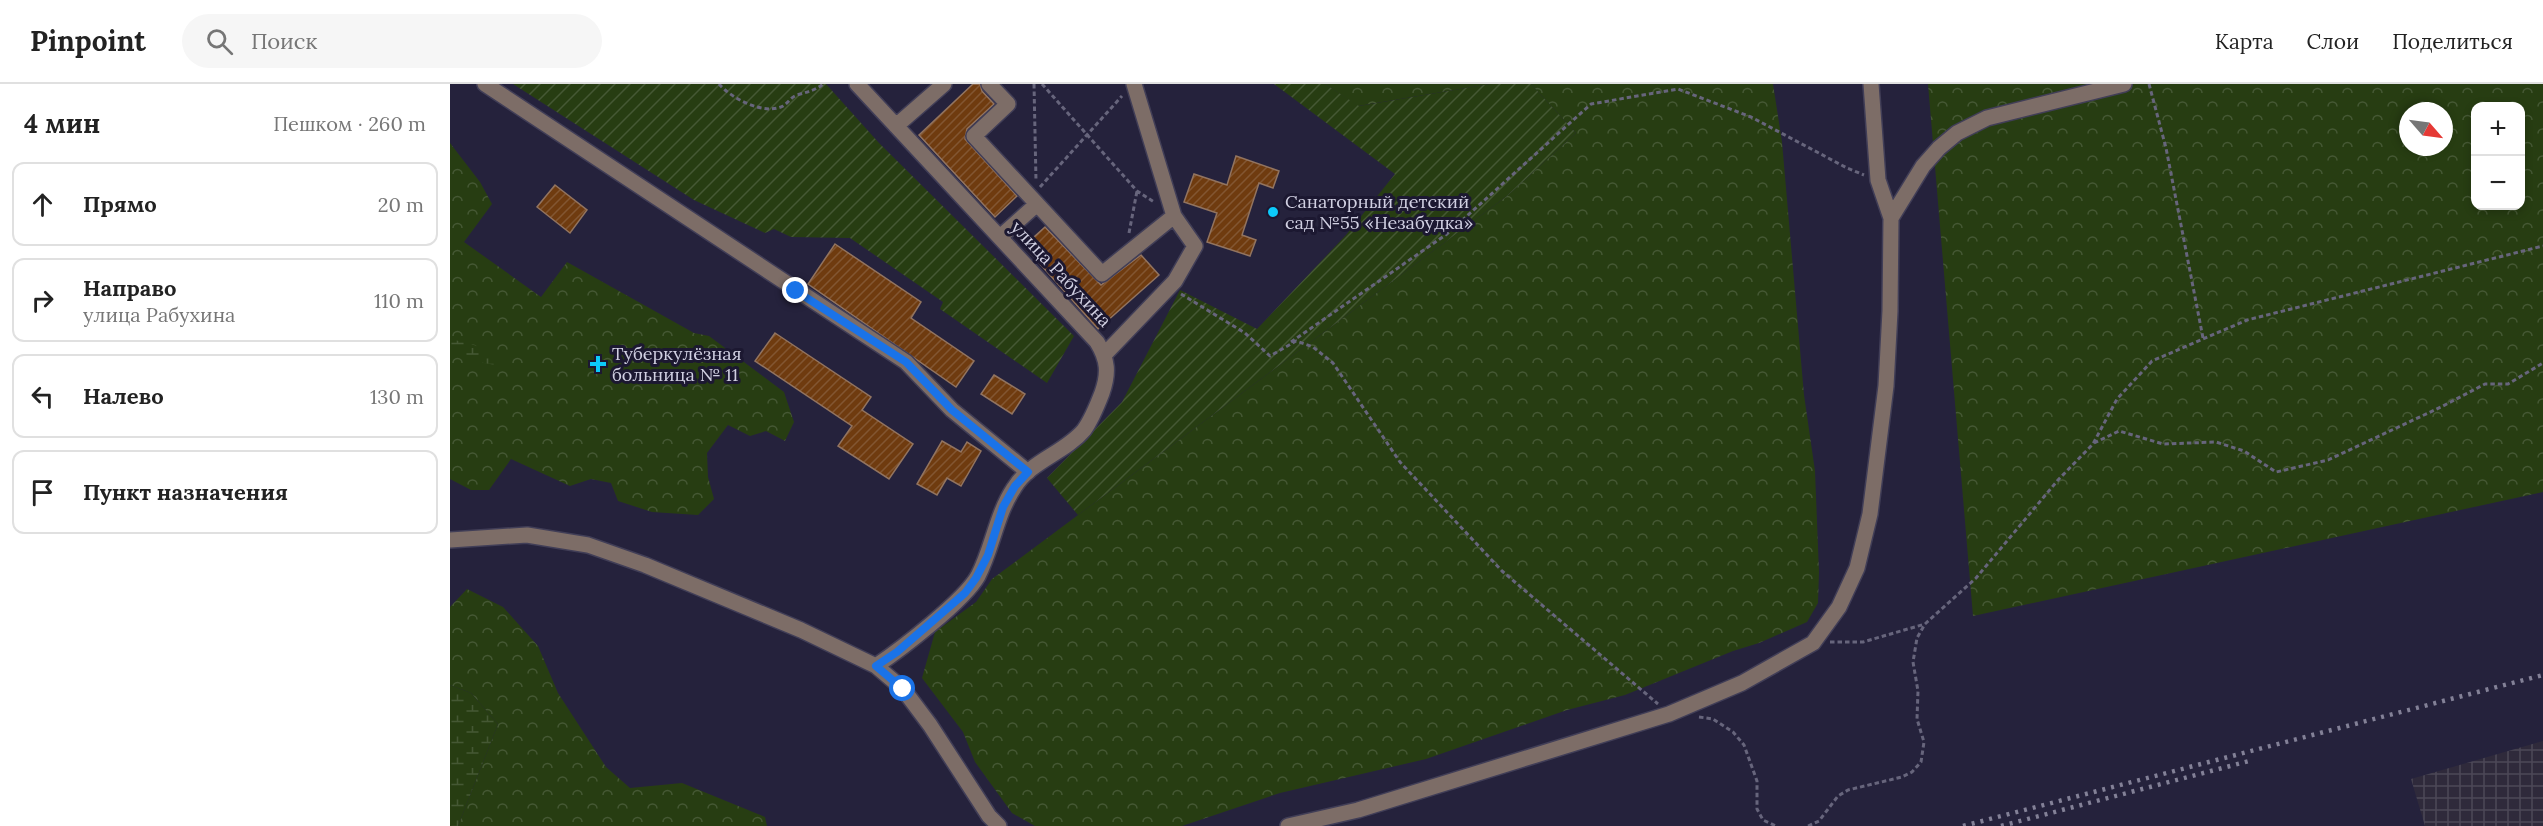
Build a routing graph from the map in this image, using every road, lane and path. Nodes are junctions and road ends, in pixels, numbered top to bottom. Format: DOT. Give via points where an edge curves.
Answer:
graph roads {
  1 [pos="485,84"];
  2 [pos="719,84"];
  3 [pos="823,84"];
  4 [pos="944,84"];
  5 [pos="989,84"];
  6 [pos="1034,84"];
  7 [pos="1042,84"];
  8 [pos="1871,84"];
  9 [pos="2124,84"];
  10 [pos="2149,84"];
  11 [pos="862,86"];
  12 [pos="1130,88"];
  13 [pos="896,126"];
  14 [pos="1087,135"];
  15 [pos="1878,180"];
  16 [pos="1137,191"];
  17 [pos="1037,204"];
  18 [pos="1174,216"];
  19 [pos="1891,218"];
  20 [pos="1000,237"];
  21 [pos="2543,246"];
  22 [pos="1126,255"];
  23 [pos="1171,286"];
  24 [pos="2203,339"];
  25 [pos="1105,354"];
  26 [pos="1270,356"];
  27 [pos="2543,363"];
  28 [pos="2093,444"];
  29 [pos="1028,472"];
  30 [pos="450,540"];
  31 [pos="1925,624"];
  32 [pos="1813,643"];
  33 [pos="876,666"];
  34 [pos="1670,714"];
  35 [pos="999,826"];
  36 [pos="1288,826"];
  37 [pos="1776,826"];
  38 [pos="1808,826"];
  1 -- 29 [label="street" via="906,362 952,410"];
  2 -- 3 [label="path" via="747,103 769,109 783,106 794,96"];
  4 -- 13 [label="street"];
  5 -- 17 [label="street" via="1008,104 974,136"];
  6 -- 14 [label="path" via="1037,190"];
  7 -- 14 [label="path"];
  8 -- 15 [label="street"];
  9 -- 19 [label="street" via="1987,118 1958,133 1923,166"];
  10 -- 24 [label="path" via="2166,148"];
  11 -- 13 [label="street, улица Рабухина"];
  12 -- 14 [label="path"];
  12 -- 18 [label="street"];
  13 -- 20 [label="street, улица Рабухина"];
  14 -- 16 [label="path"];
  15 -- 19 [label="street"];
  15 -- 26 [label="path" via="1847,168 1751,117 1678,89 1591,104 1447,234"];
  16 -- 18 [label="path"];
  16 -- 22 [label="path"];
  17 -- 20 [label="street"];
  17 -- 22 [label="street" via="1102,274"];
  18 -- 22 [label="street"];
  18 -- 23 [label="street" via="1195,246"];
  19 -- 32 [label="street" via="1886,386 1870,514 1857,568 1839,607"];
  20 -- 25 [label="street, улица Рабухина"];
  21 -- 24 [label="path" via="2247,320"];
  23 -- 25 [label="street"];
  23 -- 26 [label="path" via="1214,317 1245,333"];
  24 -- 28 [label="path" via="2151,360 2117,399"];
  25 -- 29 [label="street, улица Рабухина" via="1108,367 1095,412 1083,430"];
  26 -- 34 [label="path" via="1296,341 1313,346 1333,363 1400,462 1502,571"];
  27 -- 28 [label="path" via="2508,384 2485,384 2328,460 2276,472 2244,451 2216,442 2163,444 2119,431"];
  28 -- 31 [label="path" via="1976,578"];
  29 -- 33 [label="street, улица Рабухина" via="1003,507 988,555 965,593"];
  30 -- 33 [label="street" via="527,536 588,545 801,630"];
  31 -- 32 [label="path" via="1863,642"];
  31 -- 38 [label="path" via="1917,638 1913,662 1917,719 1924,742 1921,762 1902,777 1848,790 1838,796 1819,821"];
  32 -- 34 [label="street" via="1742,683"];
  33 -- 35 [label="street" via="903,689"];
  34 -- 36 [label="street" via="1358,810"];
  34 -- 37 [label="path" via="1713,718 1733,732 1752,763 1757,809 1763,820"];
}
